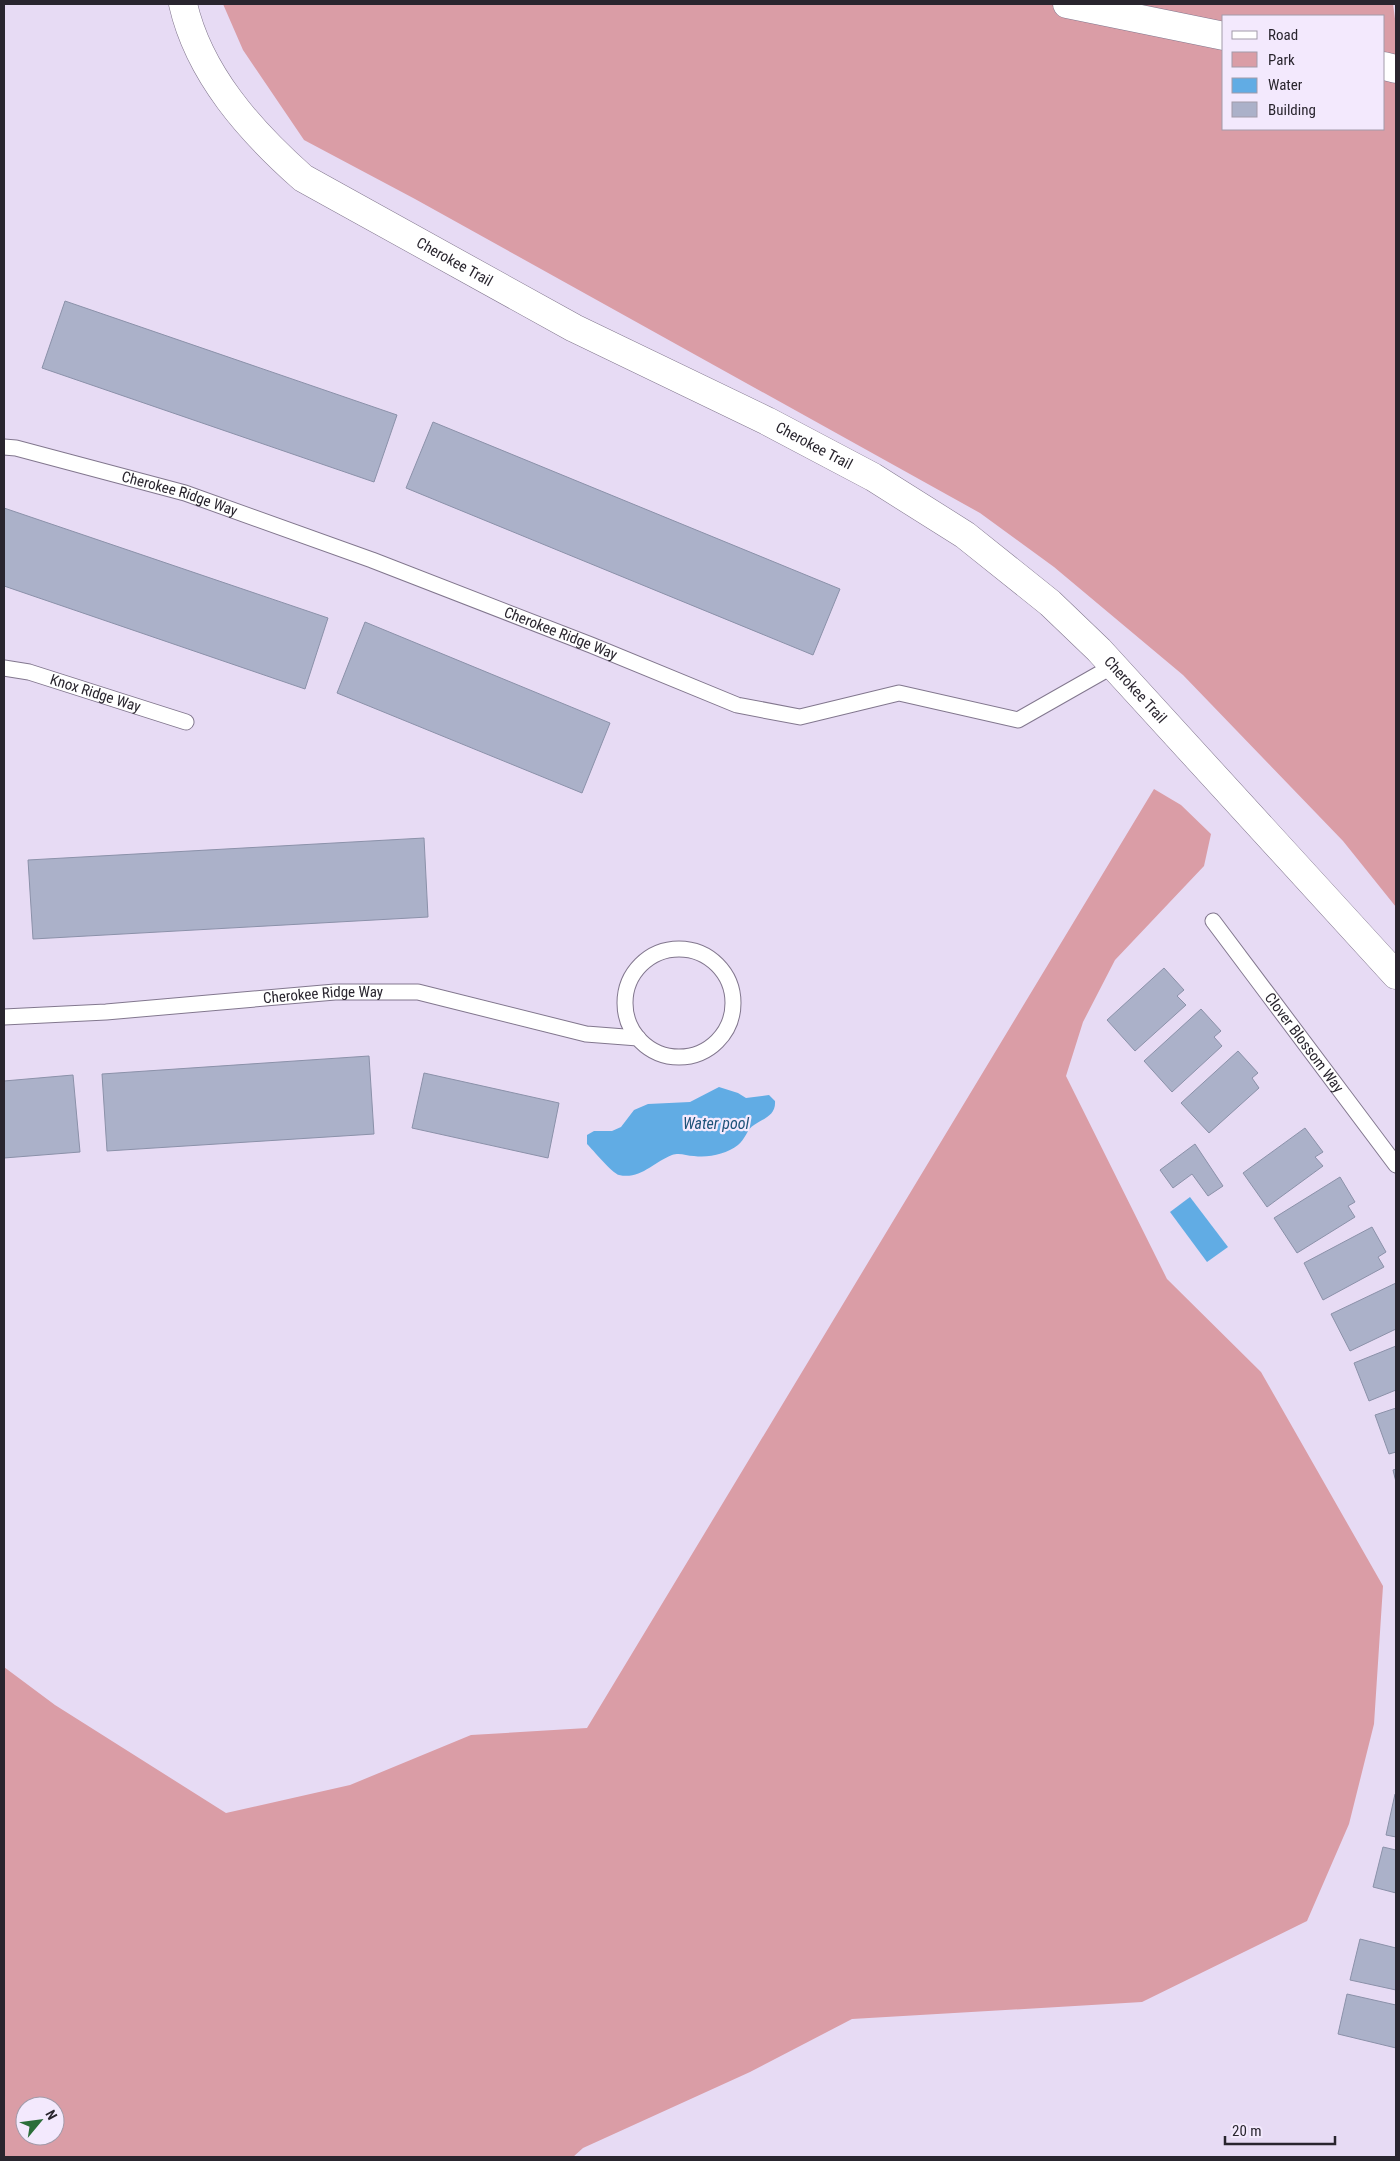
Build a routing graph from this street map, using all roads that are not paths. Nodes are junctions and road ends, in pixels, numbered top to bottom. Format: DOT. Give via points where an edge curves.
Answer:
graph roads {
  1 [pos="182,4"];
  2 [pos="1067,4"];
  3 [pos="1222,36"];
  4 [pos="4,447"];
  5 [pos="1113,666"];
  6 [pos="4,668"];
  7 [pos="186,722"];
  8 [pos="1213,920"];
  9 [pos="1396,976"];
  10 [pos="4,1017"];
  11 [pos="638,1038"];
  12 [pos="1396,1165"];
  1 -- 5 [label="street, Cherokee Trail" via="203,58 235,109 267,146 303,178 574,328 767,421 873,477 965,535 1050,603"];
  2 -- 3 [label="street"];
  4 -- 5 [label="lane, Cherokee Ridge Way" via="194,496 372,560 737,705 800,717 899,693 1018,720"];
  5 -- 9 [label="street, Cherokee Trail"];
  6 -- 7 [label="lane, Knox Ridge Way" via="29,672"];
  8 -- 12 [label="lane, Clover Blossom Way"];
  10 -- 11 [label="lane, Cherokee Ridge Way" via="106,1012 335,992 418,992 586,1034"];
  11 -- 11 [label="lane" via="652,1050 668,1056 685,1057 716,1043 733,1013 728,979 718,965 702,954 685,949 667,950 650,957 636,970 625,1004 629,1023"];
}
